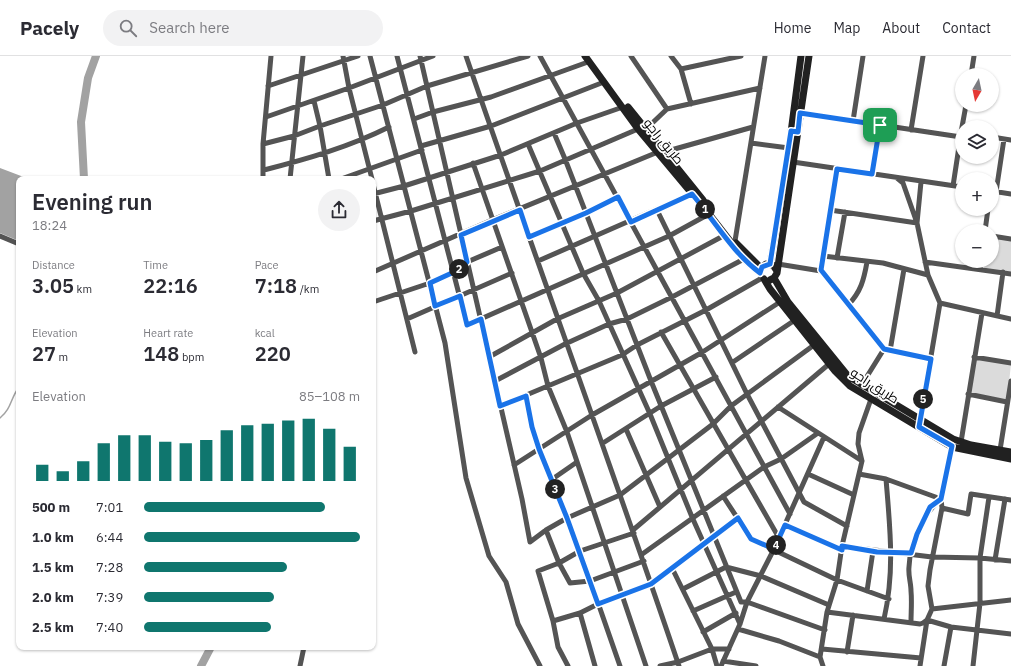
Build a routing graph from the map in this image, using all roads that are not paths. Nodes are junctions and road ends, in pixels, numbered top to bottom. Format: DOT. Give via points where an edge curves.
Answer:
graph roads {
  1 [pos="271,56"];
  2 [pos="303,56"];
  3 [pos="358,56"];
  4 [pos="370,56"];
  5 [pos="397,56"];
  6 [pos="433,56"];
  7 [pos="466,56"];
  8 [pos="528,56"];
  9 [pos="540,56"];
  10 [pos="630,56"];
  11 [pos="671,56"];
  12 [pos="741,56"];
  13 [pos="765,56"];
  14 [pos="801,56"];
  15 [pos="809,56"];
  16 [pos="863,56"];
  17 [pos="923,56"];
  18 [pos="974,56"];
  19 [pos="729,57"];
  20 [pos="421,58"];
  21 [pos="588,58"];
  22 [pos="343,59"];
  23 [pos="400,68"];
  24 [pos="972,68"];
  25 [pos="682,69"];
  26 [pos="472,74"];
  27 [pos="300,76"];
  28 [pos="550,76"];
  29 [pos="376,78"];
  30 [pos="604,82"];
  31 [pos="268,86"];
  32 [pos="427,86"];
  33 [pos="349,88"];
  34 [pos="760,88"];
  35 [pos="406,94"];
  36 [pos="563,98"];
  37 [pos="480,99"];
  38 [pos="314,101"];
  39 [pos="691,104"];
  40 [pos="383,105"];
  41 [pos="297,107"];
  42 [pos="623,107"];
  43 [pos="667,109"];
  44 [pos="433,112"];
  45 [pos="800,113"];
  46 [pos="355,114"];
  47 [pos="266,117"];
  48 [pos="414,120"];
  49 [pos="853,121"];
  50 [pos="577,123"];
  51 [pos="880,125"];
  52 [pos="320,126"];
  53 [pos="491,126"];
  54 [pos="389,127"];
  55 [pos="753,127"];
  56 [pos="642,129"];
  57 [pos="911,130"];
  58 [pos="794,131"];
  59 [pos="955,131"];
  60 [pos="554,133"];
  61 [pos="294,136"];
  62 [pos="999,138"];
  63 [pos="1004,139"];
  64 [pos="440,140"];
  65 [pos="1011,140"];
  66 [pos="362,141"];
  67 [pos="751,143"];
  68 [pos="263,144"];
  69 [pos="528,144"];
  70 [pos="422,148"];
  71 [pos="789,148"];
  72 [pos="591,150"];
  73 [pos="661,152"];
  74 [pos="325,153"];
  75 [pos="501,155"];
  76 [pos="565,158"];
  77 [pos="396,159"];
  78 [pos="793,162"];
  79 [pos="291,163"];
  80 [pos="473,164"];
  81 [pos="956,164"];
  82 [pos="369,169"];
  83 [pos="837,169"];
  84 [pos="264,170"];
  85 [pos="447,171"];
  86 [pos="540,171"];
  87 [pos="998,172"];
  88 [pos="872,174"];
  89 [pos="605,175"];
  90 [pos="263,176"];
  91 [pos="290,176"];
  92 [pos="329,176"];
  93 [pos="349,176"];
  94 [pos="371,176"];
  95 [pos="429,177"];
  96 [pos="897,178"];
  97 [pos="510,180"];
  98 [pos="921,182"];
  99 [pos="404,186"];
  100 [pos="952,186"];
  101 [pos="576,187"];
  102 [pos="955,187"];
  103 [pos="481,188"];
  104 [pos="786,189"];
  105 [pos="376,193"];
  106 [pos="999,193"];
  107 [pos="692,194"];
  108 [pos="1011,194"];
  109 [pos="551,196"];
  110 [pos="618,197"];
  111 [pos="452,198"];
  112 [pos="376,200"];
  113 [pos="436,203"];
  114 [pos="520,210"];
  115 [pos="657,210"];
  116 [pos="830,210"];
  117 [pos="411,211"];
  118 [pos="845,212"];
  119 [pos="586,213"];
  120 [pos="709,214"];
  121 [pos="382,219"];
  122 [pos="376,220"];
  123 [pos="492,220"];
  124 [pos="631,222"];
  125 [pos="917,223"];
  126 [pos="563,224"];
  127 [pos="461,235"];
  128 [pos="725,235"];
  129 [pos="0,236"];
  130 [pos="669,236"];
  131 [pos="529,237"];
  132 [pos="596,237"];
  133 [pos="999,237"];
  134 [pos="1011,239"];
  135 [pos="735,241"];
  136 [pos="446,242"];
  137 [pos="16,243"];
  138 [pos="644,246"];
  139 [pos="502,248"];
  140 [pos="572,248"];
  141 [pos="421,252"];
  142 [pos="823,256"];
  143 [pos="838,258"];
  144 [pos="681,259"];
  145 [pos="744,259"];
  146 [pos="538,261"];
  147 [pos="467,262"];
  148 [pos="867,262"];
  149 [pos="925,262"];
  150 [pos="393,264"];
  151 [pos="606,264"];
  152 [pos="775,269"];
  153 [pos="904,269"];
  154 [pos="980,269"];
  155 [pos="821,270"];
  156 [pos="376,271"];
  157 [pos="659,271"];
  158 [pos="454,272"];
  159 [pos="1003,272"];
  160 [pos="512,273"];
  161 [pos="583,273"];
  162 [pos="1011,274"];
  163 [pos="762,275"];
  164 [pos="928,275"];
  165 [pos="430,283"];
  166 [pos="694,286"];
  167 [pos="547,289"];
  168 [pos="474,290"];
  169 [pos="400,292"];
  170 [pos="617,293"];
  171 [pos="460,296"];
  172 [pos="672,297"];
  173 [pos="376,301"];
  174 [pos="522,301"];
  175 [pos="599,301"];
  176 [pos="780,302"];
  177 [pos="940,303"];
  178 [pos="848,305"];
  179 [pos="435,306"];
  180 [pos="706,310"];
  181 [pos="982,313"];
  182 [pos="997,316"];
  183 [pos="407,318"];
  184 [pos="627,318"];
  185 [pos="481,319"];
  186 [pos="557,319"];
  187 [pos="1011,319"];
  188 [pos="685,320"];
  189 [pos="795,320"];
  190 [pos="609,324"];
  191 [pos="532,332"];
  192 [pos="661,332"];
  193 [pos="720,339"];
  194 [pos="565,344"];
  195 [pos="637,345"];
  196 [pos="814,345"];
  197 [pos="884,349"];
  198 [pos="890,351"];
  199 [pos="415,352"];
  200 [pos="701,352"];
  201 [pos="622,355"];
  202 [pos="489,357"];
  203 [pos="974,357"];
  204 [pos="541,358"];
  205 [pos="931,359"];
  206 [pos="733,362"];
  207 [pos="1011,363"];
  208 [pos="680,364"];
  209 [pos="829,364"];
  210 [pos="577,374"];
  211 [pos="716,377"];
  212 [pos="495,381"];
  213 [pos="651,381"];
  214 [pos="1011,381"];
  215 [pos="548,386"];
  216 [pos="860,388"];
  217 [pos="638,389"];
  218 [pos="694,389"];
  219 [pos="747,394"];
  220 [pos="968,394"];
  221 [pos="526,396"];
  222 [pos="871,399"];
  223 [pos="1008,402"];
  224 [pos="500,406"];
  225 [pos="661,406"];
  226 [pos="731,406"];
  227 [pos="778,407"];
  228 [pos="650,414"];
  229 [pos="592,415"];
  230 [pos="762,421"];
  231 [pos="713,424"];
  232 [pos="920,424"];
  233 [pos="626,429"];
  234 [pos="567,432"];
  235 [pos="818,433"];
  236 [pos="746,434"];
  237 [pos="824,438"];
  238 [pos="603,442"];
  239 [pos="961,442"];
  240 [pos="952,446"];
  241 [pos="539,449"];
  242 [pos="678,449"];
  243 [pos="728,450"];
  244 [pos="1000,450"];
  245 [pos="1011,452"];
  246 [pos="667,457"];
  247 [pos="781,459"];
  248 [pos="1011,459"];
  249 [pos="862,461"];
  250 [pos="577,462"];
  251 [pos="514,465"];
  252 [pos="764,467"];
  253 [pos="645,474"];
  254 [pos="808,474"];
  255 [pos="859,474"];
  256 [pos="886,479"];
  257 [pos="551,480"];
  258 [pos="746,480"];
  259 [pos="691,482"];
  260 [pos="681,490"];
  261 [pos="799,493"];
  262 [pos="620,495"];
  263 [pos="854,495"];
  264 [pos="723,496"];
  265 [pos="989,497"];
  266 [pos="941,499"];
  267 [pos="1005,499"];
  268 [pos="1011,500"];
  269 [pos="592,507"];
  270 [pos="660,507"];
  271 [pos="942,508"];
  272 [pos="702,511"];
  273 [pos="790,514"];
  274 [pos="692,517"];
  275 [pos="567,518"];
  276 [pos="738,518"];
  277 [pos="785,525"];
  278 [pos="847,526"];
  279 [pos="546,530"];
  280 [pos="633,532"];
  281 [pos="713,536"];
  282 [pos="779,538"];
  283 [pos="605,543"];
  284 [pos="704,544"];
  285 [pos="842,548"];
  286 [pos="774,549"];
  287 [pos="580,551"];
  288 [pos="873,551"];
  289 [pos="892,553"];
  290 [pos="911,553"];
  291 [pos="641,555"];
  292 [pos="932,557"];
  293 [pos="980,558"];
  294 [pos="995,560"];
  295 [pos="644,561"];
  296 [pos="1011,561"];
  297 [pos="558,563"];
  298 [pos="726,567"];
  299 [pos="672,568"];
  300 [pos="616,572"];
  301 [pos="718,572"];
  302 [pos="761,576"];
  303 [pos="837,580"];
  304 [pos="590,582"];
  305 [pos="651,584"];
  306 [pos="683,589"];
  307 [pos="867,591"];
  308 [pos="736,592"];
  309 [pos="622,594"];
  310 [pos="727,596"];
  311 [pos="889,599"];
  312 [pos="1011,600"];
  313 [pos="748,602"];
  314 [pos="980,603"];
  315 [pos="598,604"];
  316 [pos="830,605"];
  317 [pos="932,609"];
  318 [pos="693,611"];
  319 [pos="827,612"];
  320 [pos="580,613"];
  321 [pos="736,613"];
  322 [pos="853,615"];
  323 [pos="884,619"];
  324 [pos="927,620"];
  325 [pos="553,621"];
  326 [pos="911,622"];
  327 [pos="739,626"];
  328 [pos="951,627"];
  329 [pos="825,630"];
  330 [pos="978,630"];
  331 [pos="703,632"];
  332 [pos="1011,634"];
  333 [pos="712,649"];
  334 [pos="728,649"];
  335 [pos="822,649"];
  336 [pos="303,650"];
  337 [pos="847,652"];
  338 [pos="820,657"];
  339 [pos="921,658"];
  340 [pos="722,663"];
  341 [pos="678,664"];
  342 [pos="300,666"];
  343 [pos="540,666"];
  344 [pos="568,666"];
  345 [pos="595,666"];
  346 [pos="620,666"];
  347 [pos="646,666"];
  348 [pos="660,666"];
  349 [pos="717,666"];
  350 [pos="756,666"];
  351 [pos="823,666"];
  352 [pos="920,666"];
  353 [pos="944,666"];
  354 [pos="973,666"];
  1 -- 31 [label="street"];
  2 -- 27 [label="street"];
  3 -- 22 [label="street"];
  4 -- 29 [label="street"];
  5 -- 23 [label="street"];
  6 -- 20 [label="street"];
  7 -- 26 [label="street"];
  8 -- 26 [label="street"];
  9 -- 28 [label="street"];
  10 -- 43 [label="street"];
  11 -- 25 [label="street"];
  12 -- 19 [label="street"];
  13 -- 34 [label="street"];
  14 -- 58 [label="main road"];
  15 -- 45 [label="main road"];
  16 -- 49 [label="street"];
  17 -- 57 [label="street"];
  18 -- 24 [label="street"];
  19 -- 25 [label="street"];
  20 -- 23 [label="street"];
  20 -- 32 [label="street"];
  21 -- 28 [label="street"];
  21 -- 30 [label="main road, طريق راجو"];
  21 -- 56 [label="main road, طريق راجو"];
  22 -- 27 [label="street"];
  22 -- 33 [label="street"];
  23 -- 29 [label="street"];
  23 -- 35 [label="street"];
  25 -- 39 [label="street"];
  26 -- 32 [label="street"];
  26 -- 37 [label="street"];
  27 -- 31 [label="street"];
  27 -- 41 [label="street"];
  28 -- 36 [label="street"];
  28 -- 37 [label="street"];
  29 -- 33 [label="street"];
  29 -- 40 [label="street"];
  30 -- 36 [label="street"];
  30 -- 42 [label="main road, طريق راجو"];
  31 -- 47 [label="street"];
  32 -- 35 [label="street"];
  32 -- 44 [label="street"];
  33 -- 38 [label="street"];
  33 -- 46 [label="street"];
  34 -- 39 [label="street"];
  34 -- 55 [label="street"];
  35 -- 40 [label="street"];
  35 -- 48 [label="street"];
  36 -- 50 [label="street"];
  36 -- 53 [label="street"];
  37 -- 44 [label="street"];
  37 -- 53 [label="street"];
  38 -- 41 [label="street"];
  38 -- 52 [label="street"];
  39 -- 43 [label="street"];
  40 -- 46 [label="street"];
  40 -- 54 [label="street"];
  41 -- 47 [label="street"];
  41 -- 61 [label="street"];
  42 -- 50 [label="street"];
  42 -- 56 [label="main road, طريق راجو"];
  43 -- 56 [label="street"];
  44 -- 48 [label="street"];
  44 -- 64 [label="street"];
  45 -- 49 [label="street"];
  45 -- 58 [label="main road"];
  46 -- 52 [label="street"];
  46 -- 66 [label="street"];
  47 -- 68 [label="street"];
  48 -- 70 [label="street"];
  49 -- 51 [label="street"];
  50 -- 60 [label="street"];
  50 -- 72 [label="street"];
  51 -- 57 [label="street"];
  51 -- 88 [label="street"];
  52 -- 61 [label="street"];
  52 -- 74 [label="street"];
  53 -- 64 [label="street"];
  53 -- 75 [label="street"];
  54 -- 66 [label="street"];
  54 -- 77 [label="street"];
  55 -- 67 [label="street"];
  55 -- 73 [label="street"];
  56 -- 72 [label="street"];
  56 -- 73 [label="main road, طريق راجو"];
  57 -- 59 [label="street"];
  58 -- 71 [label="main road"];
  58 -- 78 [label="main road"];
  60 -- 69 [label="street"];
  60 -- 76 [label="street"];
  61 -- 68 [label="street"];
  61 -- 79 [label="street"];
  62 -- 63 [label="street"];
  63 -- 65 [label="street"];
  63 -- 87 [label="street"];
  64 -- 70 [label="street"];
  64 -- 85 [label="street"];
  66 -- 74 [label="street"];
  66 -- 82 [label="street"];
  67 -- 71 [label="street"];
  67 -- 135 [label="street"];
  68 -- 84 [label="street"];
  69 -- 75 [label="street"];
  69 -- 86 [label="street"];
  70 -- 77 [label="street"];
  70 -- 95 [label="street"];
  71 -- 104 [label="main road"];
  72 -- 76 [label="street"];
  72 -- 89 [label="street"];
  73 -- 89 [label="street"];
  73 -- 107 [label="main road, طريق راجو"];
  73 -- 135 [label="main road, طريق راجو"];
  74 -- 79 [label="street"];
  74 -- 92 [label="street"];
  75 -- 80 [label="street"];
  75 -- 97 [label="street"];
  76 -- 86 [label="street"];
  76 -- 101 [label="street"];
  77 -- 82 [label="street"];
  77 -- 99 [label="street"];
  78 -- 83 [label="street"];
  78 -- 104 [label="main road"];
  79 -- 84 [label="street"];
  79 -- 91 [label="street"];
  80 -- 85 [label="street"];
  80 -- 103 [label="street"];
  81 -- 100 [label="street"];
  82 -- 93 [label="street"];
  82 -- 94 [label="street"];
  83 -- 88 [label="street"];
  83 -- 116 [label="street"];
  84 -- 90 [label="street"];
  85 -- 95 [label="street"];
  85 -- 111 [label="street"];
  86 -- 97 [label="street"];
  86 -- 109 [label="street"];
  88 -- 96 [label="street"];
  89 -- 101 [label="street"];
  89 -- 110 [label="street"];
  95 -- 99 [label="street"];
  95 -- 113 [label="street"];
  96 -- 98 [label="street"];
  96 -- 125 [label="street" via="903,183"];
  97 -- 103 [label="street"];
  97 -- 114 [label="street"];
  98 -- 100 [label="street"];
  98 -- 125 [label="street"];
  99 -- 105 [label="street"];
  99 -- 117 [label="street"];
  100 -- 102 [label="street"];
  101 -- 109 [label="street"];
  101 -- 119 [label="street"];
  103 -- 111 [label="street"];
  103 -- 123 [label="street"];
  104 -- 152 [label="main road"];
  106 -- 108 [label="street"];
  107 -- 115 [label="street"];
  107 -- 120 [label="main road, طريق راجو"];
  109 -- 114 [label="street"];
  109 -- 126 [label="street"];
  110 -- 119 [label="street"];
  110 -- 124 [label="street"];
  111 -- 113 [label="street"];
  111 -- 127 [label="street"];
  112 -- 121 [label="street"];
  113 -- 117 [label="street"];
  113 -- 136 [label="street"];
  114 -- 123 [label="street"];
  114 -- 131 [label="street"];
  115 -- 124 [label="street"];
  115 -- 130 [label="street"];
  116 -- 118 [label="street"];
  116 -- 142 [label="street"];
  117 -- 121 [label="street"];
  117 -- 141 [label="street"];
  118 -- 125 [label="street"];
  118 -- 143 [label="street"];
  119 -- 126 [label="street"];
  119 -- 132 [label="street"];
  120 -- 128 [label="main road, طريق راجو"];
  120 -- 130 [label="street"];
  121 -- 122 [label="street"];
  121 -- 150 [label="street"];
  123 -- 127 [label="street"];
  123 -- 139 [label="street"];
  124 -- 132 [label="street"];
  124 -- 138 [label="street"];
  125 -- 149 [label="street"];
  126 -- 131 [label="street"];
  126 -- 140 [label="street"];
  127 -- 136 [label="street"];
  127 -- 147 [label="street"];
  128 -- 144 [label="street"];
  128 -- 145 [label="main road, طريق راجو"];
  129 -- 137 [label="street"];
  130 -- 138 [label="street"];
  130 -- 144 [label="street"];
  131 -- 146 [label="street"];
  132 -- 140 [label="street"];
  132 -- 151 [label="street"];
  133 -- 134 [label="street"];
  135 -- 163 [label="main road, طريق راجو"];
  136 -- 141 [label="street"];
  136 -- 158 [label="street"];
  138 -- 151 [label="street"];
  138 -- 157 [label="street"];
  139 -- 147 [label="street"];
  139 -- 160 [label="street"];
  140 -- 146 [label="street"];
  140 -- 161 [label="street"];
  141 -- 150 [label="street"];
  141 -- 165 [label="street"];
  142 -- 143 [label="street"];
  142 -- 155 [label="street"];
  143 -- 148 [label="street"];
  144 -- 157 [label="street"];
  144 -- 166 [label="street"];
  145 -- 163 [label="main road, طريق راجو"];
  145 -- 166 [label="street"];
  146 -- 167 [label="street"];
  147 -- 158 [label="street"];
  147 -- 168 [label="street"];
  148 -- 153 [label="street"];
  148 -- 178 [label="street" via="858,295"];
  149 -- 154 [label="street"];
  149 -- 164 [label="street"];
  150 -- 156 [label="street"];
  150 -- 169 [label="street"];
  151 -- 161 [label="street"];
  151 -- 170 [label="street"];
  152 -- 155 [label="street"];
  152 -- 163 [label="main road" via="769,280"];
  152 -- 163 [label="main road" via="764,265"];
  152 -- 216 [label="main road, طريق راجو" via="788,302"];
  153 -- 164 [label="street"];
  153 -- 198 [label="street"];
  154 -- 159 [label="street"];
  155 -- 178 [label="street"];
  157 -- 170 [label="street"];
  157 -- 172 [label="street"];
  158 -- 165 [label="street"];
  158 -- 171 [label="street"];
  159 -- 162 [label="street"];
  159 -- 182 [label="street"];
  160 -- 168 [label="street"];
  160 -- 174 [label="street"];
  161 -- 167 [label="street"];
  161 -- 175 [label="street"];
  163 -- 176 [label="main road, طريق راجو"];
  163 -- 180 [label="street"];
  164 -- 177 [label="street"];
  165 -- 169 [label="street"];
  165 -- 179 [label="street"];
  166 -- 172 [label="street"];
  166 -- 180 [label="street"];
  167 -- 174 [label="street"];
  167 -- 186 [label="street"];
  168 -- 171 [label="street"];
  168 -- 185 [label="street"];
  169 -- 173 [label="street"];
  169 -- 183 [label="street"];
  170 -- 175 [label="street"];
  170 -- 184 [label="street"];
  171 -- 179 [label="street"];
  171 -- 185 [label="street" via="467,325"];
  172 -- 184 [label="street"];
  172 -- 188 [label="street"];
  174 -- 185 [label="street"];
  174 -- 191 [label="street"];
  175 -- 186 [label="street"];
  175 -- 190 [label="street"];
  176 -- 189 [label="main road, طريق راجو"];
  176 -- 193 [label="street"];
  177 -- 181 [label="street"];
  177 -- 205 [label="street"];
  178 -- 197 [label="street"];
  179 -- 183 [label="street"];
  179 -- 343 [label="street" via="445,343 466,478 489,556 506,582 518,624"];
  180 -- 188 [label="street"];
  180 -- 193 [label="street"];
  181 -- 182 [label="street"];
  181 -- 203 [label="street"];
  182 -- 187 [label="street"];
  183 -- 199 [label="street"];
  184 -- 190 [label="street"];
  184 -- 195 [label="street"];
  185 -- 202 [label="street"];
  186 -- 191 [label="street"];
  186 -- 194 [label="street"];
  188 -- 192 [label="street"];
  188 -- 200 [label="street"];
  189 -- 196 [label="main road, طريق راجو"];
  189 -- 206 [label="street"];
  190 -- 194 [label="street"];
  190 -- 201 [label="street"];
  191 -- 202 [label="street"];
  191 -- 204 [label="street"];
  192 -- 195 [label="street"];
  192 -- 208 [label="street"];
  193 -- 200 [label="street"];
  193 -- 206 [label="street"];
  194 -- 204 [label="street"];
  194 -- 210 [label="street"];
  195 -- 201 [label="street"];
  195 -- 213 [label="street"];
  196 -- 209 [label="main road, طريق راجو"];
  196 -- 219 [label="street"];
  197 -- 198 [label="street"];
  197 -- 216 [label="street"];
  198 -- 205 [label="street"];
  200 -- 208 [label="street"];
  200 -- 211 [label="street"];
  201 -- 210 [label="street"];
  201 -- 217 [label="street"];
  202 -- 212 [label="street"];
  203 -- 207 [label="street"];
  203 -- 220 [label="street"];
  204 -- 212 [label="street"];
  204 -- 215 [label="street"];
  205 -- 232 [label="street"];
  206 -- 219 [label="street"];
  208 -- 213 [label="street"];
  208 -- 218 [label="street"];
  209 -- 216 [label="main road, طريق راجو" via="844,382"];
  209 -- 227 [label="street"];
  210 -- 215 [label="street"];
  210 -- 229 [label="street"];
  211 -- 218 [label="street"];
  211 -- 226 [label="street"];
  212 -- 224 [label="street"];
  213 -- 217 [label="street"];
  213 -- 225 [label="street"];
  214 -- 223 [label="street"];
  215 -- 221 [label="street"];
  215 -- 234 [label="street"];
  216 -- 222 [label="main road, طريق راجو"];
  216 -- 232 [label="main road, طريق راجو"];
  217 -- 228 [label="street"];
  217 -- 229 [label="street"];
  218 -- 225 [label="street"];
  218 -- 231 [label="street"];
  219 -- 226 [label="street"];
  219 -- 230 [label="street"];
  220 -- 223 [label="street"];
  220 -- 239 [label="street"];
  221 -- 224 [label="street"];
  221 -- 241 [label="street"];
  222 -- 232 [label="main road, طريق راجو"];
  222 -- 249 [label="street" via="859,433 858,444"];
  223 -- 244 [label="street"];
  224 -- 251 [label="street"];
  225 -- 228 [label="street"];
  225 -- 242 [label="street"];
  226 -- 231 [label="street"];
  226 -- 236 [label="street"];
  227 -- 230 [label="street"];
  227 -- 235 [label="street"];
  228 -- 233 [label="street"];
  228 -- 246 [label="street"];
  229 -- 234 [label="street"];
  229 -- 238 [label="street"];
  230 -- 236 [label="street"];
  230 -- 247 [label="street"];
  231 -- 242 [label="street"];
  231 -- 243 [label="street"];
  232 -- 239 [label="main road, طريق راجو"];
  232 -- 240 [label="main road, طريق راجو"];
  233 -- 238 [label="street"];
  233 -- 253 [label="street"];
  234 -- 241 [label="street"];
  234 -- 250 [label="street"];
  235 -- 237 [label="street"];
  235 -- 247 [label="street"];
  236 -- 243 [label="street"];
  236 -- 252 [label="street"];
  237 -- 249 [label="street"];
  237 -- 254 [label="street"];
  238 -- 262 [label="street"];
  239 -- 244 [label="main road, طريق راجو"];
  240 -- 248 [label="main road, طريق راجو"];
  240 -- 266 [label="street"];
  241 -- 251 [label="street"];
  241 -- 257 [label="street"];
  242 -- 246 [label="street"];
  242 -- 259 [label="street"];
  243 -- 258 [label="street"];
  243 -- 259 [label="street"];
  244 -- 245 [label="main road, طريق راجو"];
  246 -- 253 [label="street"];
  246 -- 260 [label="street"];
  247 -- 252 [label="street"];
  247 -- 261 [label="street"];
  249 -- 255 [label="street"];
  250 -- 257 [label="street"];
  250 -- 269 [label="street"];
  251 -- 279 [label="street" via="530,542"];
  252 -- 258 [label="street"];
  252 -- 273 [label="street"];
  253 -- 262 [label="street"];
  253 -- 270 [label="street"];
  254 -- 261 [label="street"];
  254 -- 263 [label="street"];
  255 -- 256 [label="street"];
  255 -- 263 [label="street"];
  256 -- 266 [label="street"];
  256 -- 289 [label="street"];
  257 -- 275 [label="street"];
  258 -- 264 [label="street"];
  258 -- 282 [label="street"];
  259 -- 260 [label="street"];
  259 -- 272 [label="street"];
  260 -- 270 [label="street"];
  260 -- 274 [label="street"];
  261 -- 273 [label="street"];
  261 -- 278 [label="street" via="804,502"];
  262 -- 269 [label="street"];
  262 -- 280 [label="street"];
  263 -- 278 [label="street"];
  264 -- 272 [label="street"];
  264 -- 276 [label="street"];
  265 -- 267 [label="street"];
  265 -- 271 [label="street" via="971,494 968,514"];
  265 -- 293 [label="street"];
  266 -- 271 [label="street"];
  266 -- 290 [label="street" via="930,507"];
  267 -- 268 [label="street"];
  267 -- 294 [label="street"];
  269 -- 275 [label="street"];
  269 -- 283 [label="street"];
  270 -- 280 [label="street"];
  271 -- 292 [label="street"];
  272 -- 274 [label="street"];
  272 -- 281 [label="street"];
  273 -- 277 [label="street"];
  274 -- 284 [label="street"];
  274 -- 291 [label="street"];
  275 -- 279 [label="street"];
  275 -- 287 [label="street"];
  276 -- 281 [label="street"];
  276 -- 286 [label="street" via="751,539"];
  277 -- 282 [label="street"];
  277 -- 285 [label="street"];
  278 -- 285 [label="street"];
  279 -- 297 [label="street"];
  280 -- 283 [label="street"];
  280 -- 291 [label="street"];
  281 -- 284 [label="street"];
  281 -- 298 [label="street"];
  282 -- 286 [label="street"];
  283 -- 287 [label="street"];
  283 -- 300 [label="street"];
  284 -- 299 [label="street"];
  284 -- 301 [label="street"];
  285 -- 288 [label="street"];
  285 -- 303 [label="street"];
  286 -- 302 [label="street"];
  286 -- 303 [label="street"];
  287 -- 297 [label="street"];
  287 -- 304 [label="street"];
  288 -- 289 [label="street"];
  288 -- 307 [label="street"];
  289 -- 290 [label="street"];
  289 -- 311 [label="street"];
  290 -- 292 [label="street"];
  290 -- 326 [label="street"];
  291 -- 295 [label="street"];
  292 -- 293 [label="street"];
  292 -- 317 [label="street" via="928,586"];
  293 -- 294 [label="street"];
  293 -- 314 [label="street"];
  294 -- 296 [label="street"];
  295 -- 300 [label="street"];
  295 -- 305 [label="street"];
  297 -- 304 [label="street" via="570,584"];
  297 -- 325 [label="street" via="538,571"];
  298 -- 301 [label="street"];
  298 -- 302 [label="street"];
  298 -- 308 [label="street"];
  299 -- 305 [label="street"];
  299 -- 306 [label="street"];
  300 -- 304 [label="street"];
  300 -- 309 [label="street"];
  301 -- 306 [label="street"];
  301 -- 310 [label="street"];
  302 -- 313 [label="street"];
  302 -- 316 [label="street"];
  303 -- 307 [label="street"];
  303 -- 316 [label="street"];
  304 -- 315 [label="street"];
  305 -- 309 [label="street"];
  305 -- 341 [label="street"];
  306 -- 318 [label="street"];
  307 -- 311 [label="street"];
  308 -- 310 [label="street"];
  308 -- 313 [label="street" via="741,602"];
  309 -- 315 [label="street"];
  309 -- 347 [label="street"];
  310 -- 318 [label="street"];
  310 -- 321 [label="street"];
  311 -- 323 [label="street"];
  312 -- 314 [label="street"];
  313 -- 327 [label="street"];
  313 -- 329 [label="street"];
  314 -- 317 [label="street"];
  314 -- 330 [label="street"];
  315 -- 320 [label="street"];
  315 -- 346 [label="street"];
  316 -- 319 [label="street"];
  317 -- 324 [label="street"];
  318 -- 331 [label="street"];
  319 -- 322 [label="street"];
  319 -- 329 [label="street"];
  320 -- 325 [label="street"];
  320 -- 345 [label="street"];
  321 -- 327 [label="street"];
  321 -- 331 [label="street"];
  322 -- 323 [label="street"];
  322 -- 337 [label="street"];
  323 -- 326 [label="street"];
  324 -- 326 [label="street" via="923,624"];
  324 -- 328 [label="street"];
  324 -- 339 [label="street"];
  325 -- 344 [label="street" via="558,647"];
  327 -- 334 [label="street"];
  327 -- 338 [label="street"];
  328 -- 330 [label="street"];
  328 -- 353 [label="street"];
  329 -- 335 [label="street"];
  330 -- 332 [label="street"];
  330 -- 354 [label="street"];
  331 -- 333 [label="street"];
  333 -- 334 [label="street"];
  333 -- 341 [label="street"];
  333 -- 349 [label="street"];
  334 -- 340 [label="street"];
  335 -- 337 [label="street"];
  335 -- 338 [label="street"];
  336 -- 342 [label="street"];
  337 -- 339 [label="street"];
  338 -- 351 [label="street"];
  339 -- 352 [label="street"];
  340 -- 350 [label="street"];
  341 -- 348 [label="street"];
}
